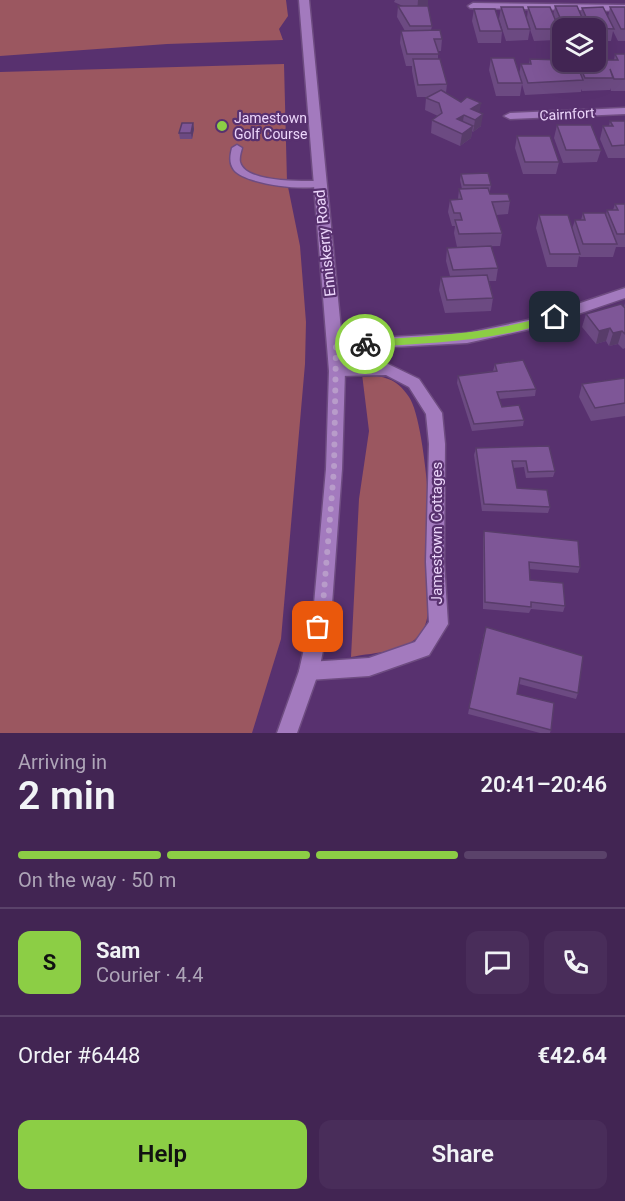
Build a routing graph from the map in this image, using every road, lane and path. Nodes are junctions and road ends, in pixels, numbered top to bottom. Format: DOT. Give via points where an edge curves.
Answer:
graph roads {
  1 [pos="304,0"];
  2 [pos="474,6"];
  3 [pos="625,8"];
  4 [pos="625,111"];
  5 [pos="510,116"];
  6 [pos="237,148"];
  7 [pos="319,184"];
  8 [pos="625,293"];
  9 [pos="336,345"];
  10 [pos="337,371"];
  11 [pos="309,671"];
  12 [pos="287,733"];
  1 -- 7 [label="main road, Enniskerry Road"];
  2 -- 3 [label="main road"];
  4 -- 5 [label="main road, Cairnfort"];
  6 -- 7 [label="lane" via="234,163 249,178"];
  7 -- 9 [label="main road, Enniskerry Road"];
  8 -- 9 [label="main road" via="535,324 467,338"];
  9 -- 10 [label="main road, Enniskerry Road"];
  10 -- 11 [label="main road, Enniskerry Road" via="323,604"];
  10 -- 11 [label="main road, Jamestown Cottages" via="388,369 414,383 434,413 439,624 422,649 369,668"];
  11 -- 12 [label="main road, Enniskerry Road"];
}
